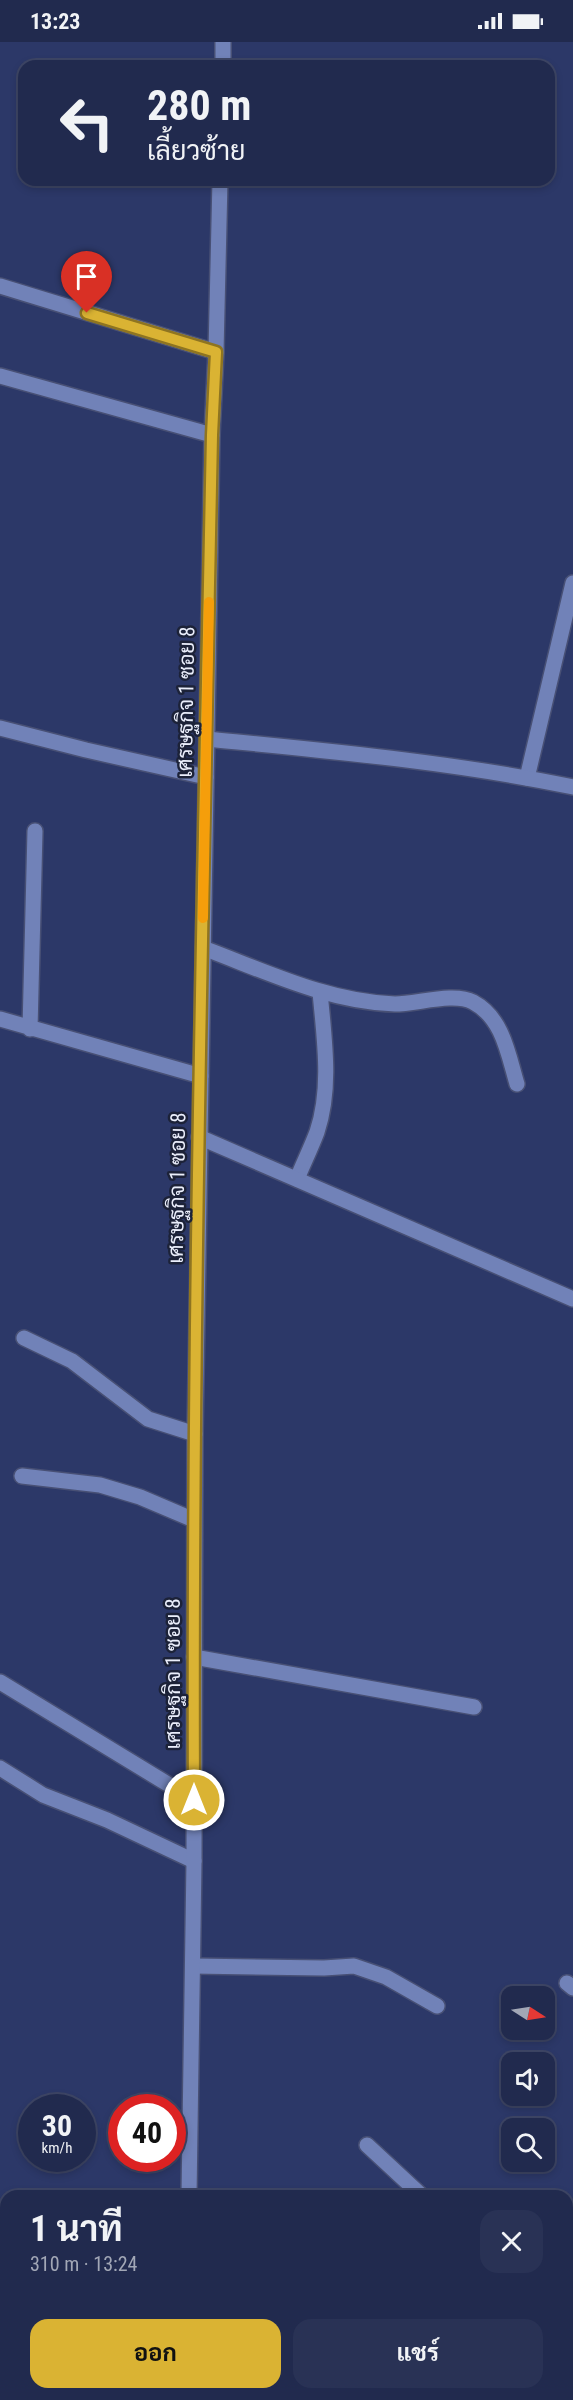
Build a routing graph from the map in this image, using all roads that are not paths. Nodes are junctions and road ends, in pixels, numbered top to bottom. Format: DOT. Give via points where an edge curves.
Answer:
graph roads {
  1 [pos="223,42"];
  2 [pos="223,60"];
  3 [pos="220,186"];
  4 [pos="0,286"];
  5 [pos="216,352"];
  6 [pos="0,376"];
  7 [pos="212,435"];
  8 [pos="573,583"];
  9 [pos="0,728"];
  10 [pos="207,739"];
  11 [pos="206,777"];
  12 [pos="527,778"];
  13 [pos="573,787"];
  14 [pos="35,831"];
  15 [pos="203,948"];
  16 [pos="320,992"];
  17 [pos="0,1019"];
  18 [pos="30,1029"];
  19 [pos="201,1076"];
  20 [pos="517,1084"];
  21 [pos="199,1137"];
  22 [pos="297,1179"];
  23 [pos="573,1299"];
  24 [pos="24,1338"];
  25 [pos="195,1434"];
  26 [pos="22,1476"];
  27 [pos="194,1520"];
  28 [pos="194,1657"];
  29 [pos="0,1682"];
  30 [pos="474,1707"];
  31 [pos="0,1768"];
  32 [pos="194,1800"];
  33 [pos="194,1861"];
  34 [pos="192,1966"];
  35 [pos="437,2006"];
  36 [pos="367,2145"];
  37 [pos="189,2190"];
  38 [pos="416,2190"];
  1 -- 2 [label="street"];
  3 -- 5 [label="street, เศรษฐกิจ 1 ซอย 8"];
  4 -- 5 [label="street"];
  5 -- 7 [label="street, เศรษฐกิจ 1 ซอย 8"];
  6 -- 7 [label="street"];
  7 -- 10 [label="street, เศรษฐกิจ 1 ซอย 8"];
  8 -- 12 [label="street"];
  9 -- 11 [label="street"];
  10 -- 11 [label="street, เศรษฐกิจ 1 ซอย 8"];
  10 -- 12 [label="street"];
  11 -- 15 [label="street, เศรษฐกิจ 1 ซอย 8"];
  12 -- 13 [label="street"];
  14 -- 18 [label="street"];
  15 -- 16 [label="street"];
  15 -- 19 [label="street, เศรษฐกิจ 1 ซอย 8"];
  16 -- 20 [label="street" via="397,1004 471,1001 489,1014 502,1035"];
  16 -- 22 [label="street" via="326,1071 324,1101 318,1131"];
  17 -- 18 [label="street"];
  18 -- 19 [label="street"];
  19 -- 21 [label="street, เศรษฐกิจ 1 ซอย 8"];
  21 -- 22 [label="street"];
  21 -- 25 [label="street, เศรษฐกิจ 1 ซอย 8"];
  22 -- 23 [label="street"];
  24 -- 25 [label="street" via="72,1361 148,1419"];
  25 -- 27 [label="street, เศรษฐกิจ 1 ซอย 8"];
  26 -- 27 [label="street" via="100,1485"];
  27 -- 28 [label="street, เศรษฐกิจ 1 ซอย 8"];
  28 -- 30 [label="street"];
  28 -- 32 [label="street, เศรษฐกิจ 1 ซอย 8"];
  29 -- 32 [label="street"];
  31 -- 33 [label="street" via="43,1795"];
  32 -- 33 [label="street, เศรษฐกิจ 1 ซอย 8"];
  33 -- 34 [label="street, เศรษฐกิจ 1 ซอย 8"];
  34 -- 35 [label="street" via="354,1966 386,1977"];
  34 -- 37 [label="street, เศรษฐกิจ 1 ซอย 8"];
  36 -- 38 [label="street"];
}
